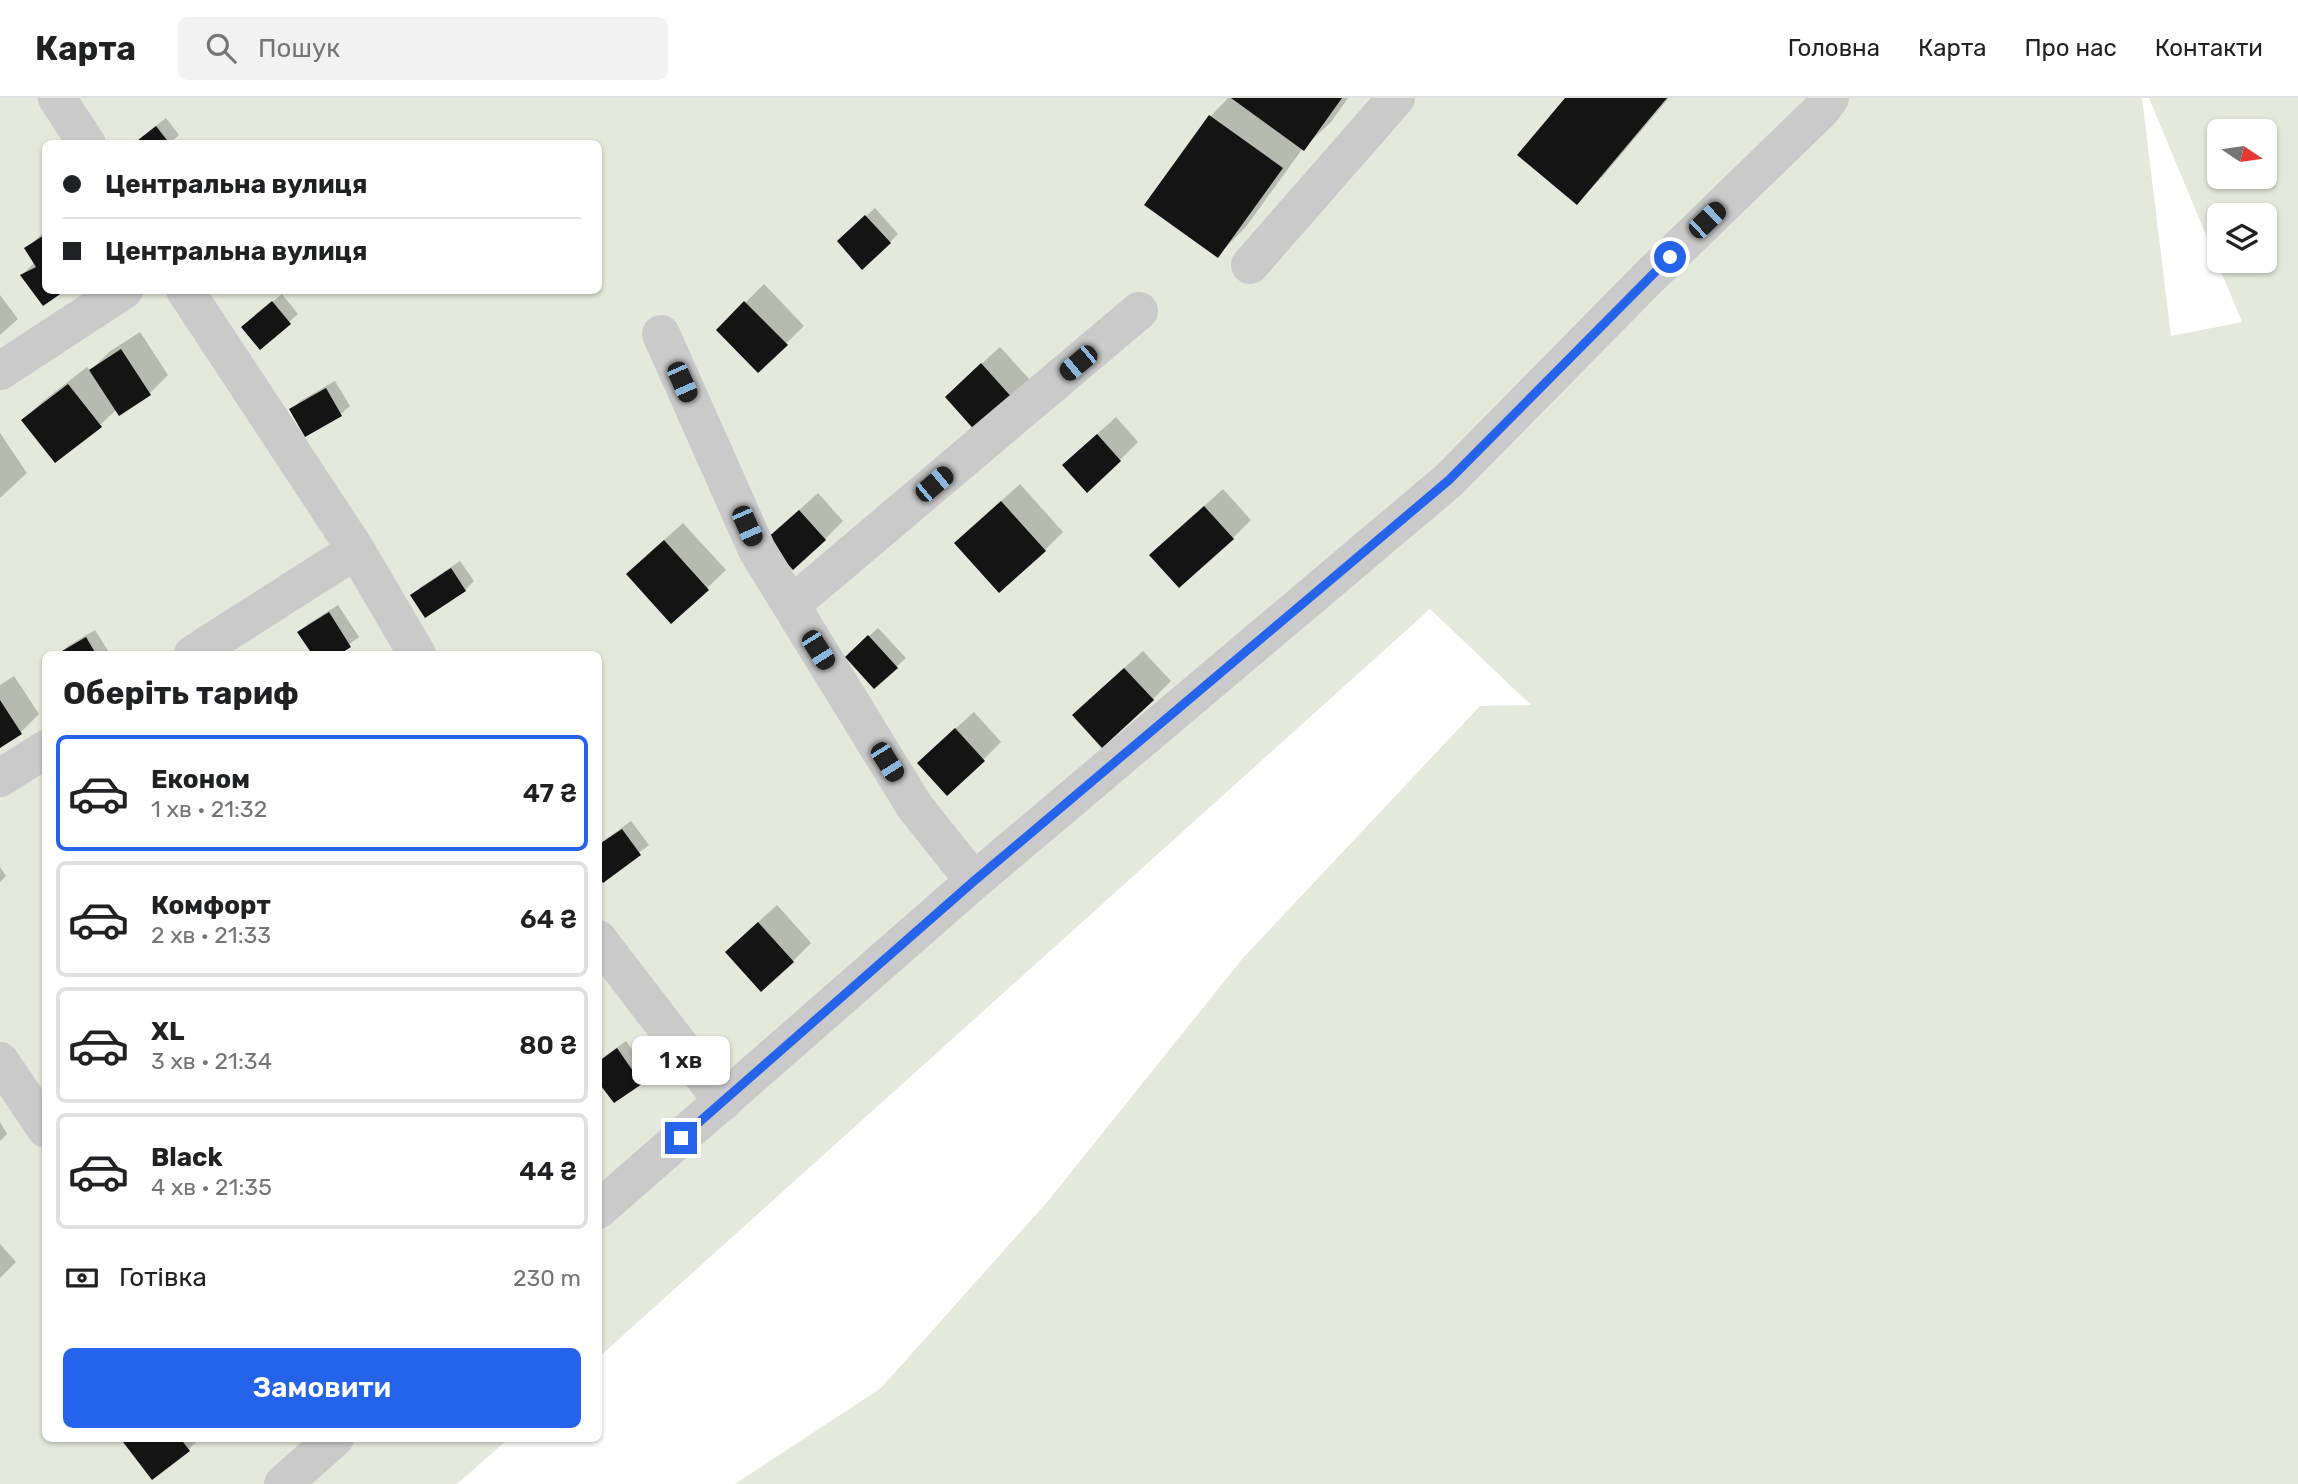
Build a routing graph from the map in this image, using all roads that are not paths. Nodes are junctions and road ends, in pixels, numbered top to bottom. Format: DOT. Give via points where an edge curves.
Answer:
graph roads {
  1 [pos="57,98"];
  2 [pos="1396,98"];
  3 [pos="1830,98"];
  4 [pos="84,140"];
  5 [pos="1250,265"];
  6 [pos="118,294"];
  7 [pos="188,294"];
  8 [pos="1139,311"];
  9 [pos="661,334"];
  10 [pos="0,371"];
  11 [pos="356,550"];
  12 [pos="791,605"];
  13 [pos="198,651"];
  14 [pos="415,651"];
  15 [pos="42,752"];
  16 [pos="0,778"];
  17 [pos="974,881"];
  18 [pos="602,944"];
  19 [pos="0,1061"];
  20 [pos="723,1102"];
  21 [pos="42,1123"];
  22 [pos="602,1207"];
  23 [pos="330,1442"];
  24 [pos="283,1484"];
  1 -- 4 [label="street"];
  2 -- 5 [label="street"];
  3 -- 17 [label="street" via="1449,480"];
  6 -- 10 [label="street"];
  7 -- 11 [label="street"];
  8 -- 12 [label="street"];
  9 -- 12 [label="street" via="757,550"];
  11 -- 13 [label="street"];
  11 -- 14 [label="street"];
  12 -- 17 [label="street" via="915,807"];
  15 -- 16 [label="street"];
  17 -- 20 [label="street"];
  18 -- 20 [label="street"];
  19 -- 21 [label="street"];
  20 -- 22 [label="street"];
  23 -- 24 [label="street"];
}
